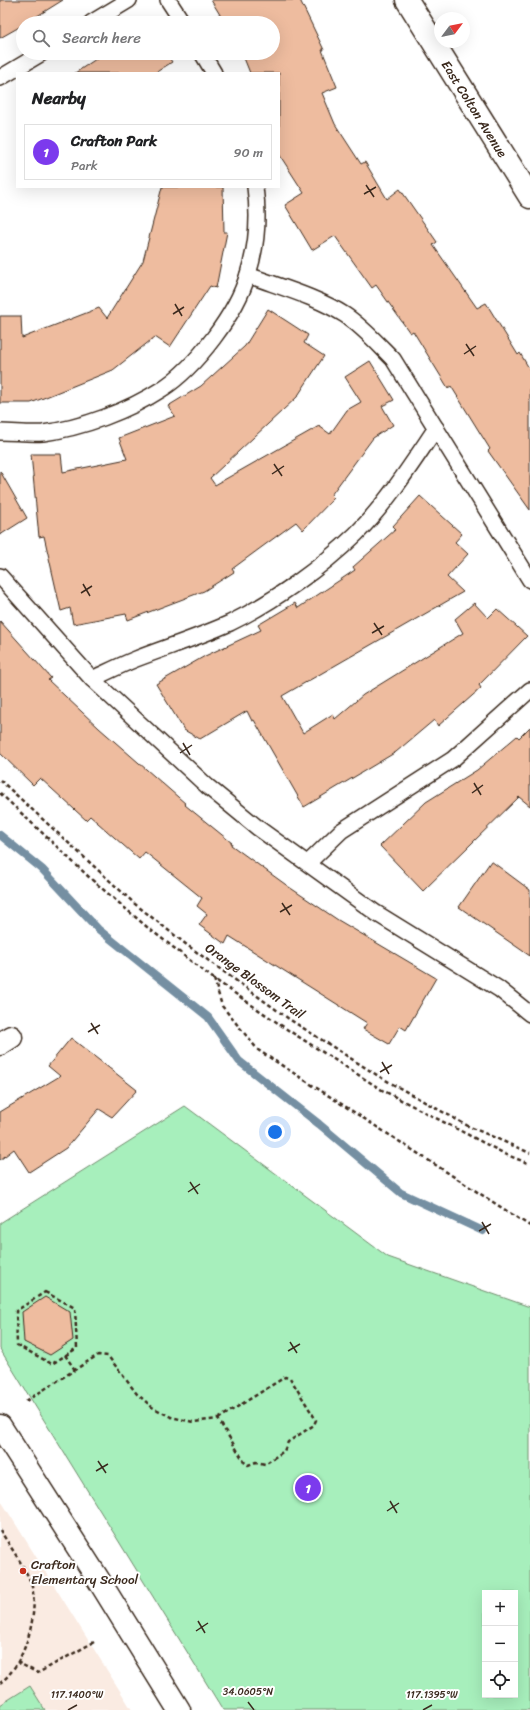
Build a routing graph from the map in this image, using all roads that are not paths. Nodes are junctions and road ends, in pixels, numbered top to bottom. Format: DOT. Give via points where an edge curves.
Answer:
graph roads {
  1 [pos="129,0"];
  2 [pos="168,0"];
  3 [pos="407,0"];
  4 [pos="103,16"];
  5 [pos="178,16"];
  6 [pos="30,60"];
  7 [pos="206,60"];
  8 [pos="213,72"];
  9 [pos="0,78"];
  10 [pos="254,188"];
  11 [pos="530,198"];
  12 [pos="248,275"];
  13 [pos="436,428"];
  14 [pos="0,432"];
  15 [pos="0,576"];
  16 [pos="530,580"];
  17 [pos="92,678"];
  18 [pos="530,690"];
  19 [pos="308,863"];
  20 [pos="530,1014"];
  21 [pos="0,1426"];
  22 [pos="179,1710"];
  1 -- 4 [label="lane"];
  2 -- 5 [label="lane"];
  3 -- 11 [label="street, East Colton Avenue"];
  6 -- 9 [label="lane"];
  7 -- 8 [label="lane"];
  10 -- 12 [label="lane" via="256,238"];
  12 -- 13 [label="lane" via="328,305 371,336 393,359"];
  12 -- 14 [label="lane" via="236,303 219,330 194,362 163,389 127,409 91,422 42,433"];
  13 -- 16 [label="lane"];
  13 -- 17 [label="lane" via="373,515 356,534 315,570 231,622"];
  15 -- 17 [label="lane"];
  17 -- 19 [label="lane" via="207,786 258,828"];
  18 -- 19 [label="lane" via="453,759 341,831"];
  19 -- 20 [label="lane" via="376,913 499,989"];
  21 -- 22 [label="street"];
}
